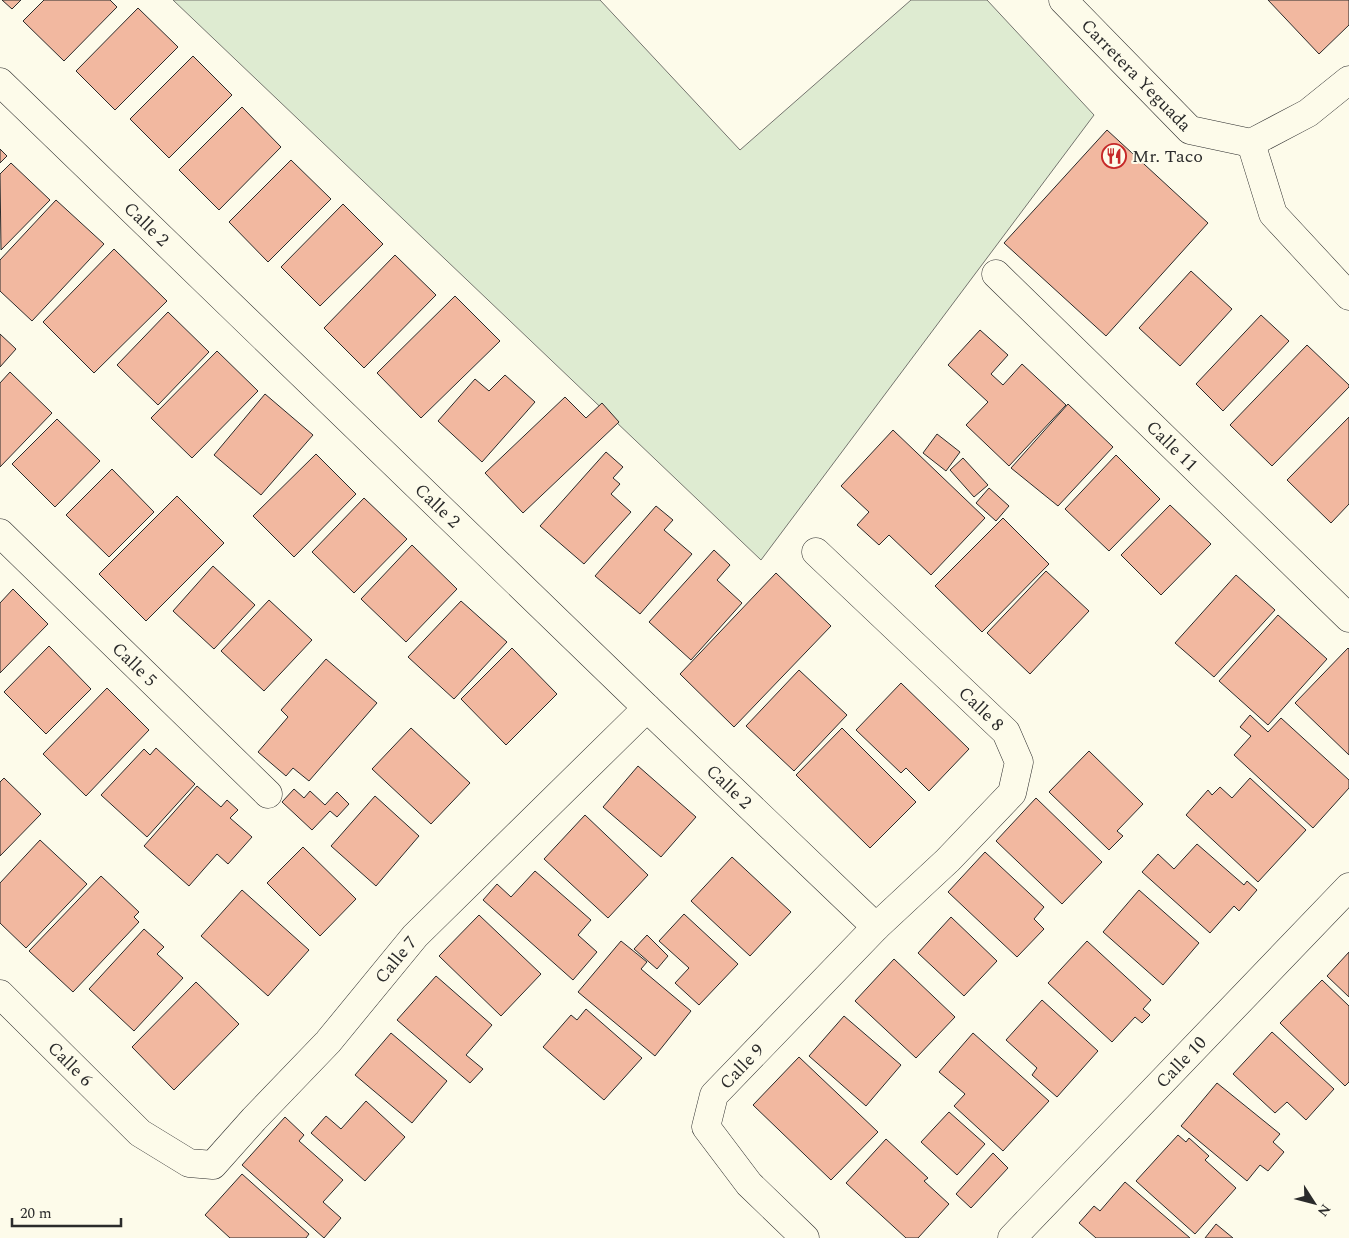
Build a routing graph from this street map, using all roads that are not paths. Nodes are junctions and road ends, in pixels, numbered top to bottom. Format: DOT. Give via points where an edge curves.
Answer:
graph roads {
  1 [pos="1063,0"];
  2 [pos="1349,80"];
  3 [pos="0,82"];
  4 [pos="1251,143"];
  5 [pos="996,274"];
  6 [pos="1349,296"];
  7 [pos="0,533"];
  8 [pos="816,552"];
  9 [pos="1349,618"];
  10 [pos="647,708"];
  11 [pos="268,794"];
  12 [pos="1349,887"];
  13 [pos="876,927"];
  14 [pos="0,994"];
  15 [pos="140,1133"];
  16 [pos="805,1238"];
  17 [pos="1012,1238"];
  1 -- 4 [label="street, Carretera Yeguada" via="1190,130"];
  2 -- 4 [label="street" via="1308,113"];
  3 -- 10 [label="street, Calle 2"];
  4 -- 6 [label="street" via="1273,214"];
  5 -- 9 [label="street, Calle 11"];
  7 -- 11 [label="street, Calle 5"];
  8 -- 13 [label="street, Calle 8" via="1006,732 1019,762 1012,793 948,860"];
  10 -- 13 [label="street, Calle 2"];
  10 -- 15 [label="street, Calle 7" via="415,936 328,1042 213,1165 189,1163"];
  12 -- 17 [label="street, Calle 10"];
  13 -- 16 [label="street, Calle 9" via="714,1095 706,1127 749,1184"];
  14 -- 15 [label="street, Calle 6"];
}
